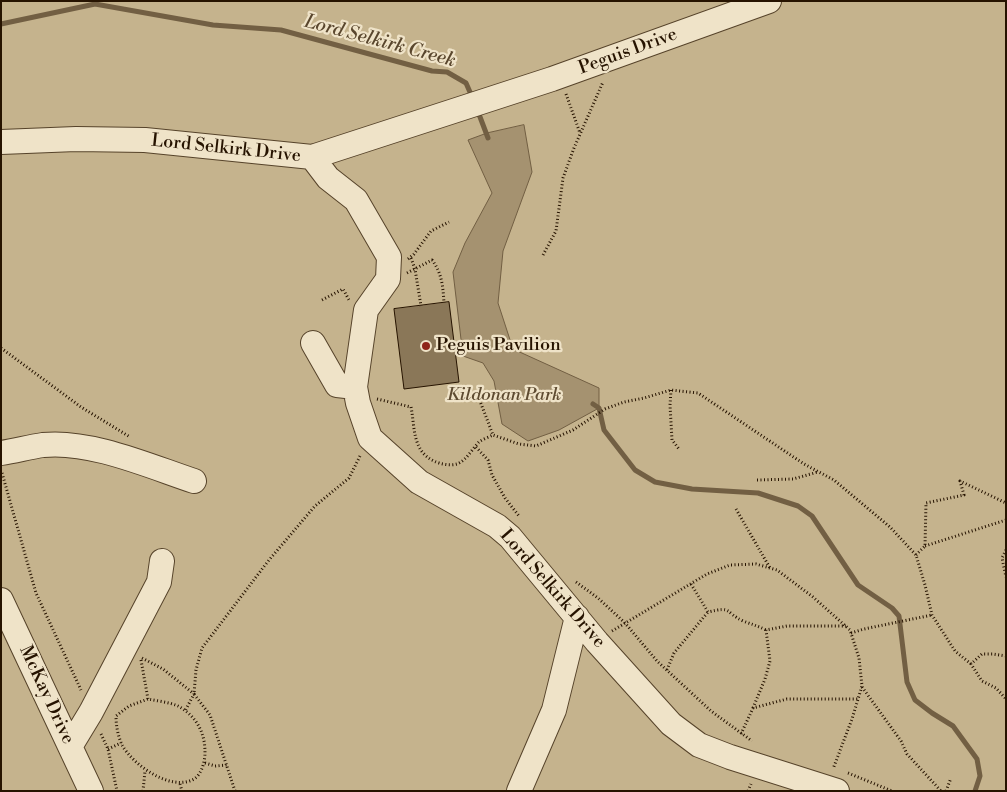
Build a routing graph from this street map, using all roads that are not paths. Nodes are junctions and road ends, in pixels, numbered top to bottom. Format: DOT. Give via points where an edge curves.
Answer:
graph roads {
  1 [pos="769,1"];
  2 [pos="1,142"];
  3 [pos="312,157"];
  4 [pos="313,343"];
  5 [pos="354,387"];
  6 [pos="1,454"];
  7 [pos="194,482"];
  8 [pos="162,561"];
  9 [pos="1,600"];
  10 [pos="577,617"];
  11 [pos="71,746"];
  12 [pos="826,781"];
  13 [pos="90,791"];
  14 [pos="519,791"];
  1 -- 3 [label="street, Peguis Drive" via="560,76"];
  2 -- 3 [label="street, Lord Selkirk Drive" via="145,140"];
  3 -- 5 [label="street, Lord Selkirk Drive" via="328,178 356,200 390,257 388,279 366,310"];
  4 -- 5 [label="street" via="337,385"];
  5 -- 10 [label="street, Lord Selkirk Drive" via="370,438 419,482 497,526 510,537"];
  6 -- 7 [label="street" via="43,445 131,449"];
  8 -- 11 [label="street" via="159,582"];
  9 -- 11 [label="street, McKay Drive"];
  10 -- 12 [label="street, Lord Selkirk Drive" via="671,724 699,745 730,757"];
  10 -- 14 [label="street" via="554,710"];
  11 -- 13 [label="street, McKay Drive"];
}
